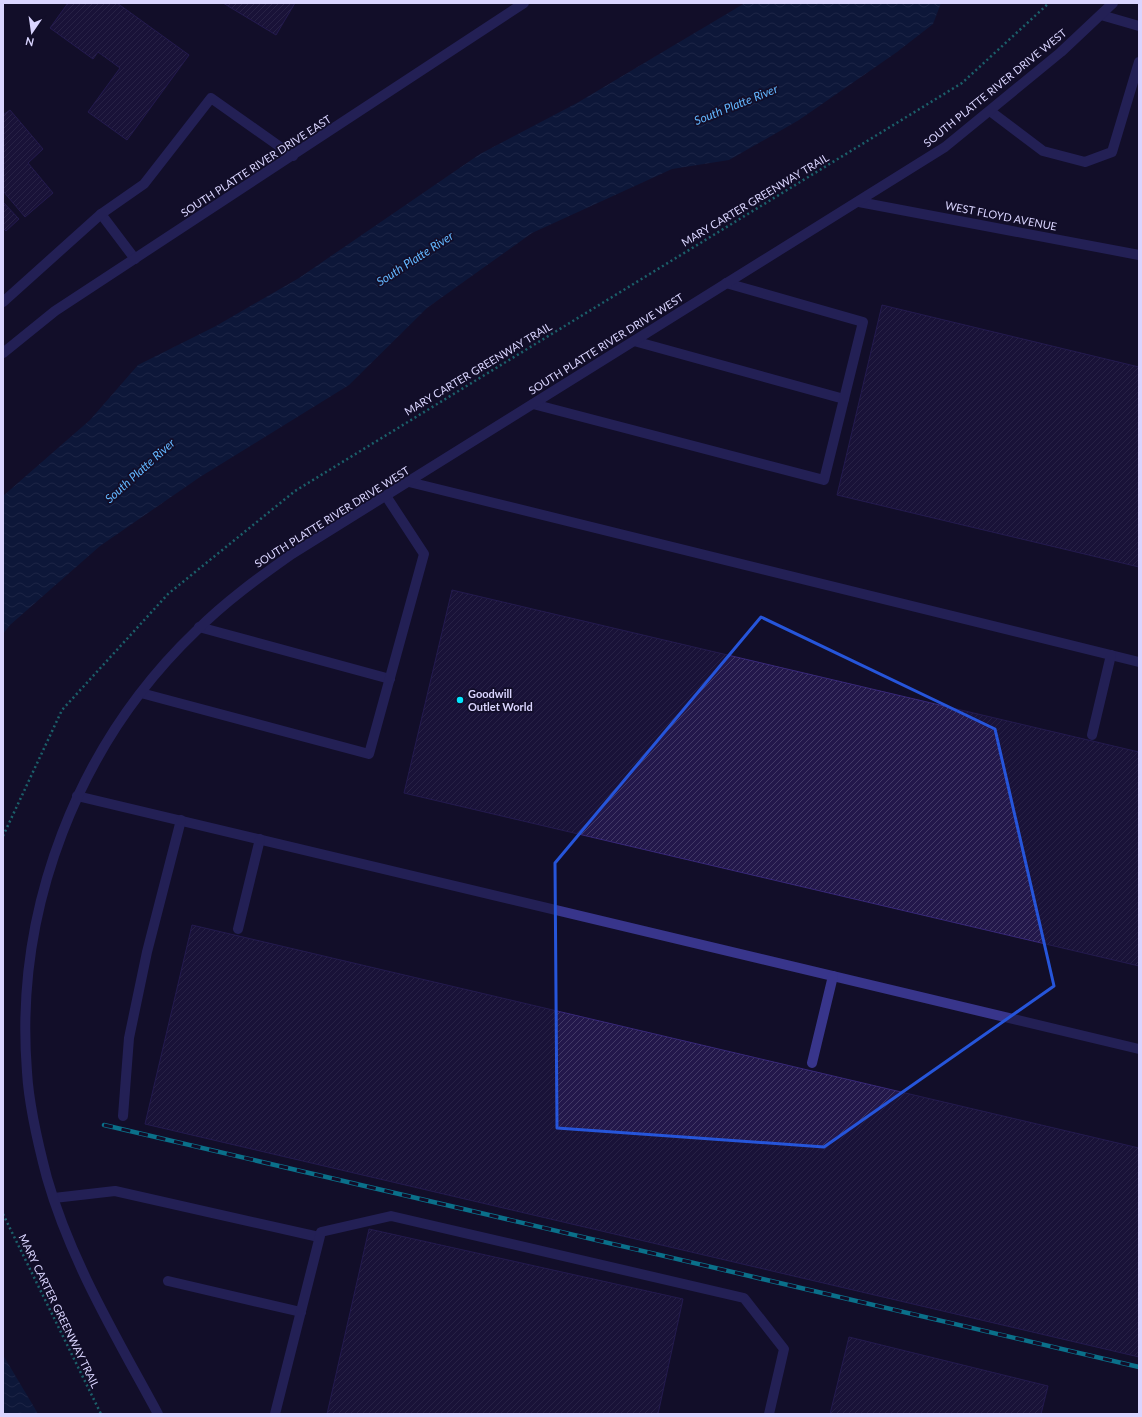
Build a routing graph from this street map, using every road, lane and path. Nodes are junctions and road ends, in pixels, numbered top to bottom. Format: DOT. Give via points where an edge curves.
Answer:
graph roads {
  1 [pos="524,3"];
  2 [pos="1049,3"];
  3 [pos="1113,3"];
  4 [pos="1101,14"];
  5 [pos="1139,26"];
  6 [pos="1139,62"];
  7 [pos="990,111"];
  8 [pos="293,156"];
  9 [pos="859,202"];
  10 [pos="101,214"];
  11 [pos="1139,255"];
  12 [pos="135,259"];
  13 [pos="726,283"];
  14 [pos="3,302"];
  15 [pos="634,341"];
  16 [pos="3,353"];
  17 [pos="844,399"];
  18 [pos="533,404"];
  19 [pos="409,482"];
  20 [pos="386,496"];
  21 [pos="200,627"];
  22 [pos="1112,655"];
  23 [pos="1139,662"];
  24 [pos="390,679"];
  25 [pos="141,693"];
  26 [pos="1092,735"];
  27 [pos="77,796"];
  28 [pos="181,820"];
  29 [pos="3,836"];
  30 [pos="260,840"];
  31 [pos="238,929"];
  32 [pos="833,976"];
  33 [pos="1139,1049"];
  34 [pos="812,1063"];
  35 [pos="122,1116"];
  36 [pos="54,1198"];
  37 [pos="3,1214"];
  38 [pos="320,1237"];
  39 [pos="168,1281"];
  40 [pos="301,1312"];
  41 [pos="102,1414"];
  42 [pos="158,1414"];
  43 [pos="276,1414"];
  44 [pos="769,1414"];
  1 -- 8 [label="street, SOUTH PLATTE RIVER DRIVE EAST"];
  2 -- 29 [label="path, MARY CARTER GREENWAY TRAIL" via="962,83 294,491 168,594 62,710"];
  3 -- 4 [label="street, SOUTH PLATTE RIVER DRIVE WEST"];
  4 -- 5 [label="street"];
  4 -- 7 [label="street, SOUTH PLATTE RIVER DRIVE WEST" via="1061,52"];
  6 -- 7 [label="street" via="1112,152 1085,162 1043,151"];
  7 -- 9 [label="street, SOUTH PLATTE RIVER DRIVE WEST" via="945,147"];
  8 -- 10 [label="street" via="212,98 144,184"];
  8 -- 12 [label="street, SOUTH PLATTE RIVER DRIVE EAST"];
  9 -- 11 [label="street, WEST FLOYD AVENUE"];
  9 -- 13 [label="street, SOUTH PLATTE RIVER DRIVE WEST"];
  10 -- 12 [label="street"];
  10 -- 14 [label="street"];
  12 -- 16 [label="street, SOUTH PLATTE RIVER DRIVE EAST" via="55,311"];
  13 -- 15 [label="street, SOUTH PLATTE RIVER DRIVE WEST"];
  13 -- 17 [label="street" via="863,322"];
  15 -- 17 [label="street"];
  15 -- 18 [label="street, SOUTH PLATTE RIVER DRIVE WEST"];
  17 -- 18 [label="street" via="824,480"];
  18 -- 19 [label="street, SOUTH PLATTE RIVER DRIVE WEST"];
  19 -- 20 [label="street, SOUTH PLATTE RIVER DRIVE WEST"];
  19 -- 22 [label="street"];
  20 -- 21 [label="street, SOUTH PLATTE RIVER DRIVE WEST" via="292,554 236,593"];
  20 -- 24 [label="street" via="424,554"];
  21 -- 24 [label="street"];
  21 -- 25 [label="street, SOUTH PLATTE RIVER DRIVE WEST"];
  22 -- 23 [label="street"];
  22 -- 26 [label="street"];
  24 -- 25 [label="street" via="369,754"];
  25 -- 27 [label="street, SOUTH PLATTE RIVER DRIVE WEST" via="99,754"];
  27 -- 28 [label="street"];
  27 -- 36 [label="street, SOUTH PLATTE RIVER DRIVE WEST" via="51,861 39,907 28,989 26,1072 38,1142"];
  28 -- 30 [label="street"];
  28 -- 35 [label="street" via="147,952 131,1030"];
  30 -- 31 [label="street"];
  30 -- 32 [label="street"];
  32 -- 33 [label="street"];
  32 -- 34 [label="street"];
  36 -- 38 [label="street" via="116,1191"];
  36 -- 42 [label="street, SOUTH PLATTE RIVER DRIVE WEST" via="92,1290"];
  37 -- 41 [label="path, MARY CARTER GREENWAY TRAIL"];
  38 -- 40 [label="street"];
  38 -- 44 [label="street" via="321,1232 391,1216 744,1298 784,1349"];
  39 -- 40 [label="street"];
  40 -- 43 [label="street"];
}
